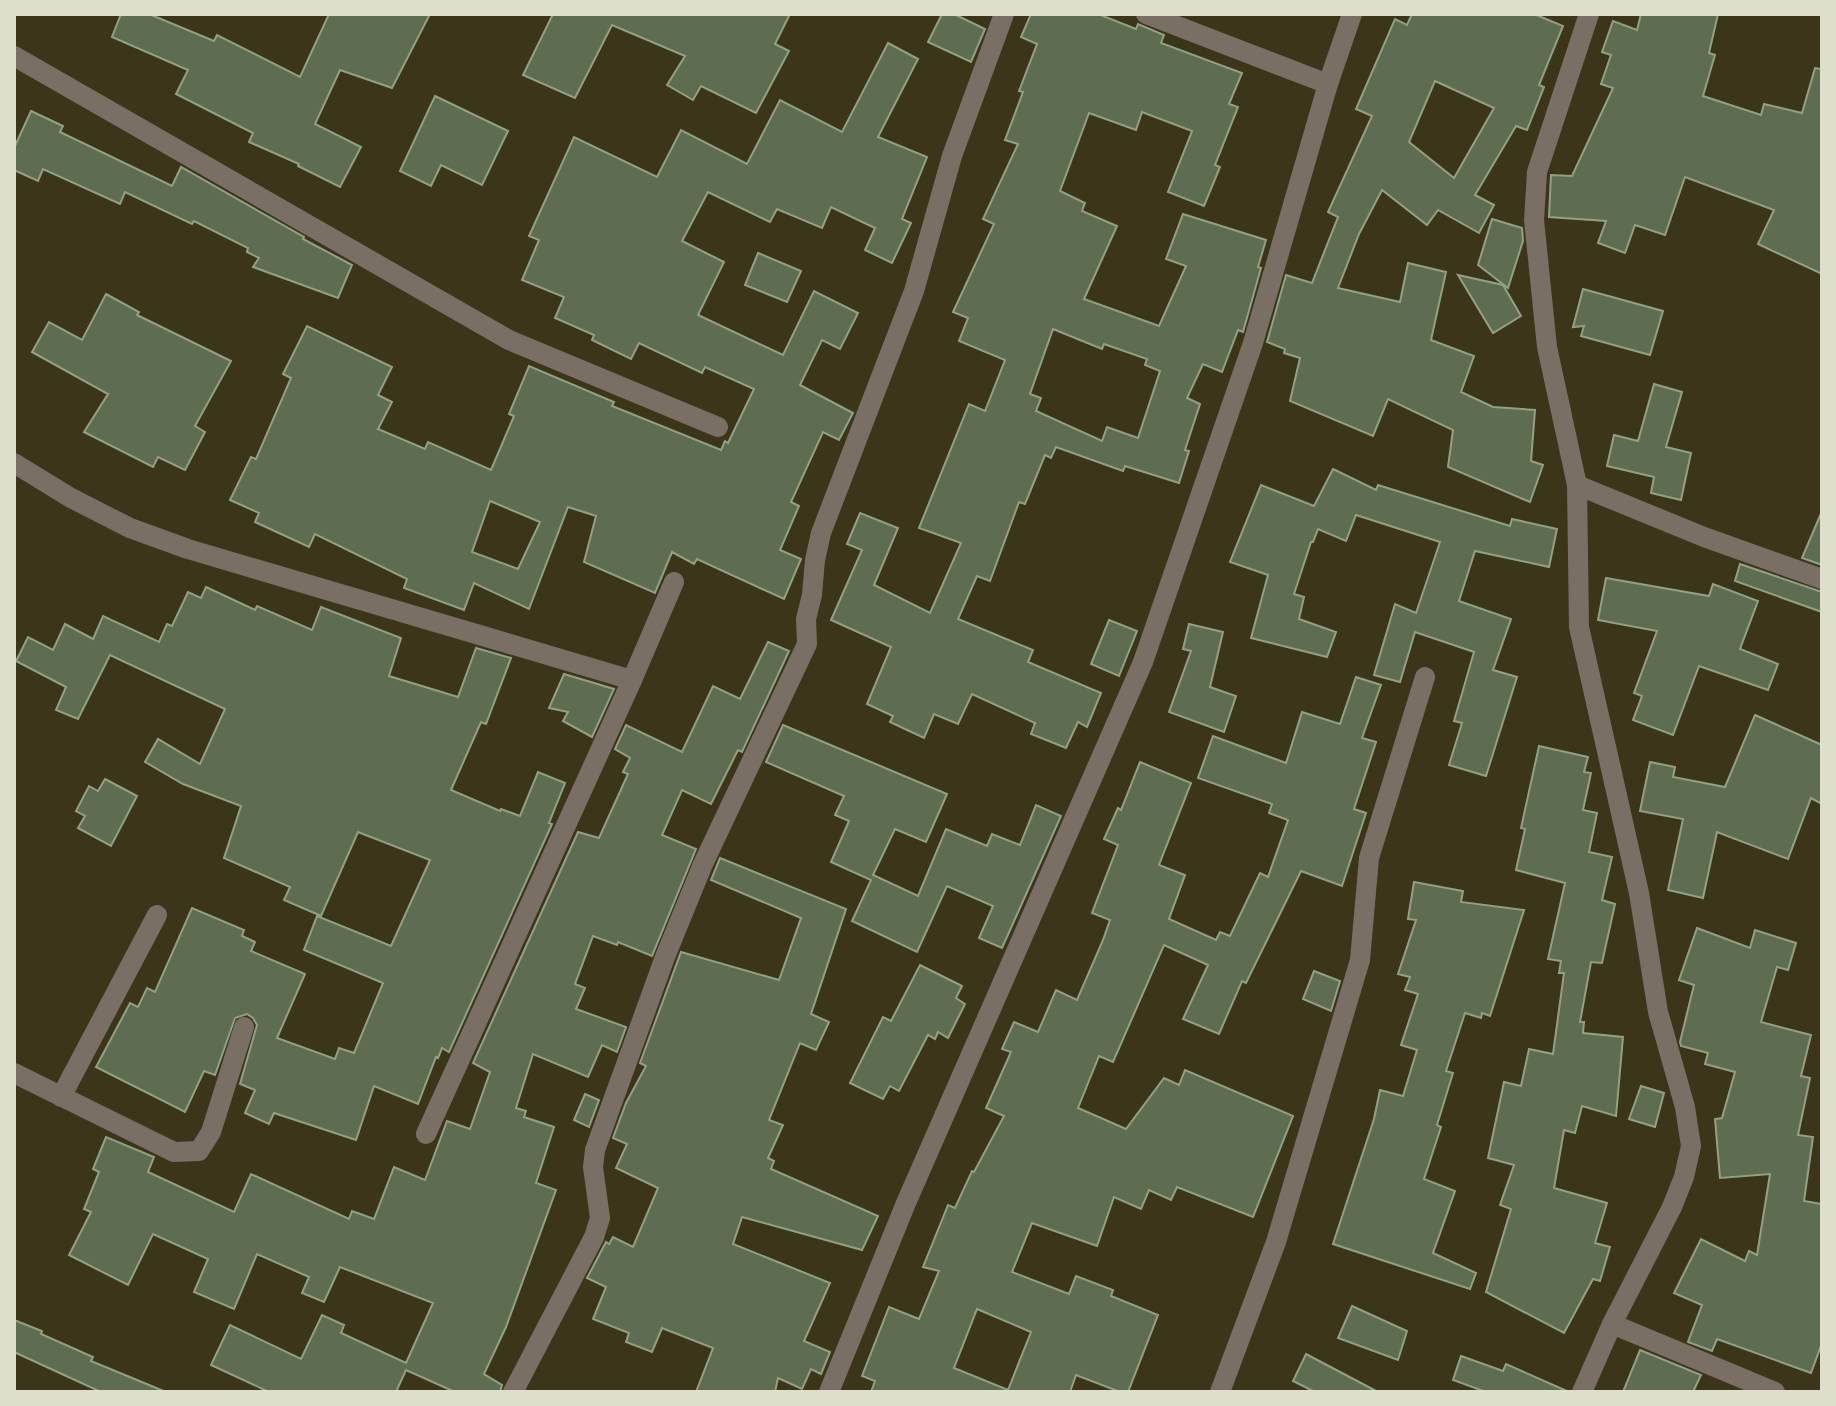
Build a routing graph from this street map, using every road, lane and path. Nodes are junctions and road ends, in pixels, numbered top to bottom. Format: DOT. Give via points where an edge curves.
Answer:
graph roads {
  1 [pos="1004,14"];
  2 [pos="1146,14"];
  3 [pos="1352,14"];
  4 [pos="1589,14"];
  5 [pos="14,56"];
  6 [pos="1328,84"];
  7 [pos="718,427"];
  8 [pos="14,463"];
  9 [pos="1577,485"];
  10 [pos="1822,579"];
  11 [pos="674,582"];
  12 [pos="1425,677"];
  13 [pos="632,680"];
  14 [pos="157,915"];
  15 [pos="244,1027"];
  16 [pos="14,1073"];
  17 [pos="61,1097"];
  18 [pos="426,1134"];
  19 [pos="1612,1324"];
  20 [pos="513,1392"];
  21 [pos="829,1392"];
  22 [pos="1220,1392"];
  23 [pos="1582,1392"];
  24 [pos="1775,1392"];
  1 -- 20 [label="street" via="952,156 914,291 821,533 806,619 807,644 703,864 595,1150 600,1218 594,1237"];
  2 -- 6 [label="street"];
  3 -- 6 [label="street"];
  4 -- 9 [label="street" via="1537,172 1534,220 1547,347"];
  5 -- 7 [label="street" via="509,340"];
  6 -- 21 [label="street" via="1253,343 1143,662"];
  8 -- 13 [label="street" via="118,522 188,549"];
  9 -- 10 [label="street"];
  9 -- 19 [label="street" via="1579,627 1691,1146 1672,1207"];
  11 -- 13 [label="street"];
  12 -- 22 [label="street" via="1369,858 1360,960 1276,1242"];
  13 -- 18 [label="street"];
  14 -- 17 [label="street"];
  15 -- 17 [label="street" via="211,1132 199,1151 174,1152"];
  16 -- 17 [label="street"];
  19 -- 23 [label="street"];
  19 -- 24 [label="street"];
}
